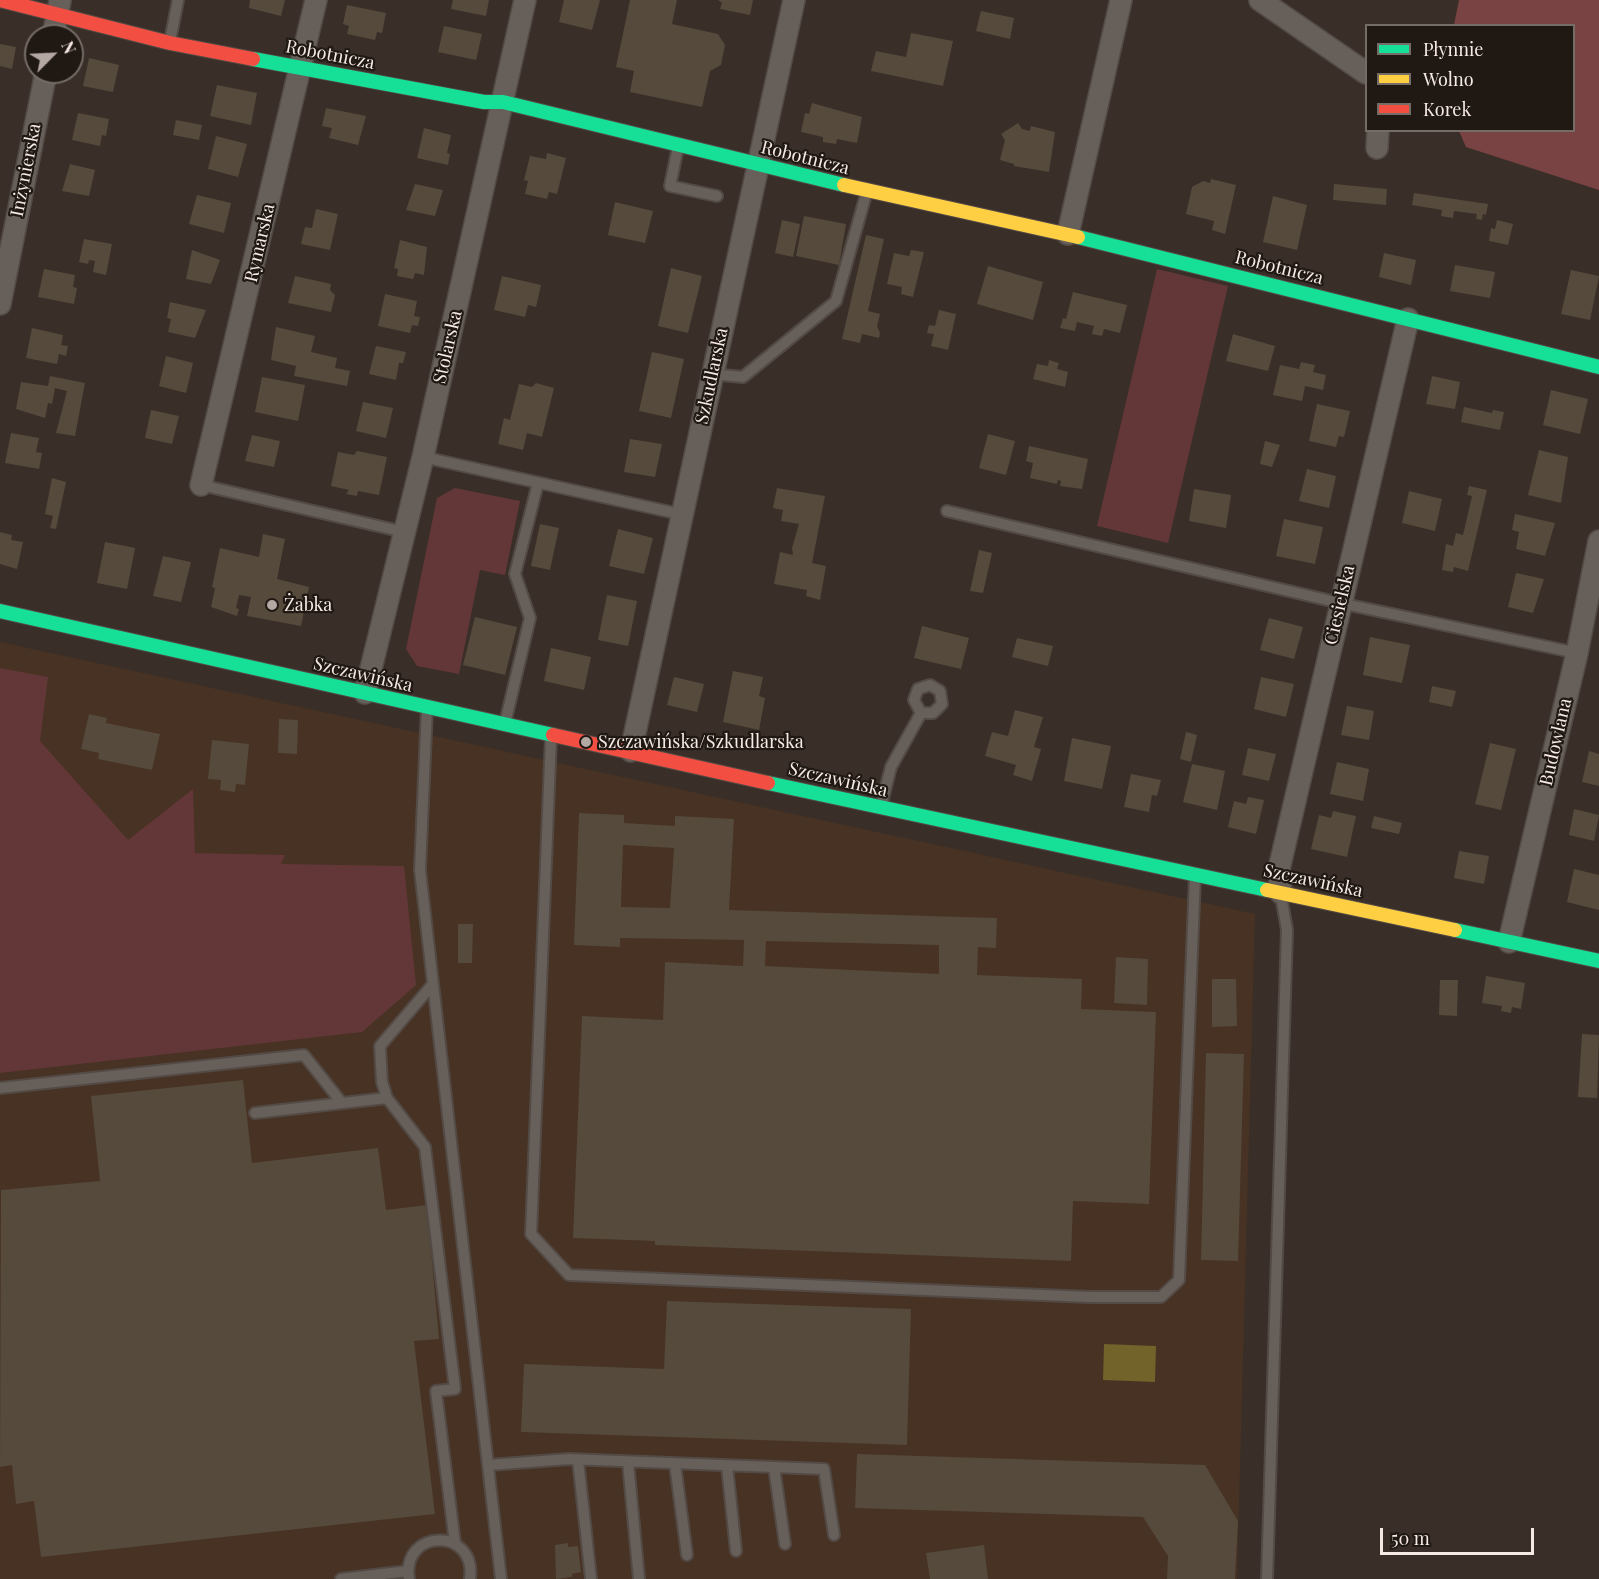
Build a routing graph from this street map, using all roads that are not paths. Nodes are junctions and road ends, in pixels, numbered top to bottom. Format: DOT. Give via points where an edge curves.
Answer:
graph roads {
  1 [pos="0,0"];
  2 [pos="178,0"];
  3 [pos="316,0"];
  4 [pos="525,0"];
  5 [pos="794,0"];
  6 [pos="1121,0"];
  7 [pos="1260,0"];
  8 [pos="59,6"];
  9 [pos="55,24"];
  10 [pos="170,43"];
  11 [pos="301,68"];
  12 [pos="1365,71"];
  13 [pos="44,84"];
  14 [pos="503,102"];
  15 [pos="678,147"];
  16 [pos="759,165"];
  17 [pos="867,191"];
  18 [pos="717,196"];
  19 [pos="1068,234"];
  20 [pos="0,304"];
  21 [pos="1408,319"];
  22 [pos="1599,367"];
  23 [pos="712,374"];
  24 [pos="423,457"];
  25 [pos="538,483"];
  26 [pos="201,484"];
  27 [pos="947,511"];
  28 [pos="684,515"];
  29 [pos="404,532"];
  30 [pos="1599,541"];
  31 [pos="1340,603"];
  32 [pos="0,611"];
  33 [pos="1576,653"];
  34 [pos="365,693"];
  35 [pos="427,708"];
  36 [pos="921,713"];
  37 [pos="505,723"];
  38 [pos="551,734"];
  39 [pos="631,751"];
  40 [pos="880,808"];
  41 [pos="1195,873"];
  42 [pos="1281,892"];
  43 [pos="1509,942"];
  44 [pos="1599,961"];
  45 [pos="433,984"];
  46 [pos="0,1088"];
  47 [pos="387,1098"];
  48 [pos="342,1103"];
  49 [pos="255,1113"];
  50 [pos="578,1460"];
  51 [pos="628,1462"];
  52 [pos="675,1464"];
  53 [pos="489,1466"];
  54 [pos="727,1466"];
  55 [pos="774,1467"];
  56 [pos="834,1535"];
  57 [pos="455,1544"];
  58 [pos="785,1544"];
  59 [pos="736,1551"];
  60 [pos="687,1555"];
  61 [pos="409,1575"];
  62 [pos="341,1579"];
  63 [pos="470,1579"];
  64 [pos="501,1579"];
  65 [pos="591,1579"];
  66 [pos="639,1579"];
  67 [pos="1267,1579"];
  1 -- 8 [label="street, Robotnicza"];
  2 -- 10 [label="lane"];
  3 -- 11 [label="street, Rymarska"];
  4 -- 14 [label="street, Stolarska"];
  5 -- 16 [label="street, Szkudlarska"];
  6 -- 19 [label="street"];
  7 -- 12 [label="street"];
  8 -- 9 [label="street"];
  8 -- 10 [label="street, Robotnicza"];
  10 -- 11 [label="street, Robotnicza"];
  11 -- 14 [label="street, Robotnicza" via="484,102"];
  11 -- 26 [label="street, Rymarska"];
  13 -- 20 [label="street, Inżynierska"];
  14 -- 15 [label="street, Robotnicza"];
  14 -- 24 [label="street, Stolarska"];
  15 -- 16 [label="street, Robotnicza"];
  15 -- 18 [label="lane" via="670,186"];
  16 -- 17 [label="street, Robotnicza"];
  16 -- 23 [label="street, Szkudlarska"];
  17 -- 19 [label="street, Robotnicza"];
  17 -- 23 [label="lane" via="836,301 743,377"];
  19 -- 21 [label="street, Robotnicza"];
  21 -- 22 [label="street, Robotnicza"];
  21 -- 31 [label="street, Ciesielska"];
  23 -- 28 [label="street, Szkudlarska"];
  24 -- 25 [label="lane"];
  24 -- 29 [label="street, Stolarska"];
  25 -- 28 [label="lane"];
  25 -- 37 [label="lane" via="515,574 530,618"];
  26 -- 29 [label="lane"];
  27 -- 31 [label="lane"];
  28 -- 39 [label="street, Szkudlarska"];
  29 -- 34 [label="street, Stolarska"];
  30 -- 33 [label="street, Budowlana"];
  31 -- 33 [label="lane"];
  31 -- 42 [label="street, Ciesielska" via="1280,869"];
  32 -- 34 [label="street, Szczawińska"];
  33 -- 43 [label="street, Budowlana"];
  34 -- 35 [label="street, Szczawińska"];
  35 -- 37 [label="street, Szczawińska"];
  35 -- 45 [label="lane" via="420,870"];
  36 -- 40 [label="lane" via="891,766"];
  37 -- 38 [label="street, Szczawińska"];
  38 -- 39 [label="street, Szczawińska"];
  38 -- 41 [label="lane" via="531,1234 569,1275 1078,1297 1161,1297 1179,1280"];
  39 -- 40 [label="street, Szczawińska"];
  40 -- 41 [label="street, Szczawińska"];
  41 -- 42 [label="street, Szczawińska"];
  42 -- 43 [label="street, Szczawińska"];
  42 -- 67 [label="lane" via="1287,930"];
  43 -- 44 [label="street, Szczawińska"];
  45 -- 47 [label="lane" via="380,1046"];
  45 -- 53 [label="lane"];
  46 -- 48 [label="lane" via="304,1055"];
  47 -- 48 [label="lane"];
  47 -- 57 [label="lane" via="425,1147 455,1389 436,1391"];
  48 -- 49 [label="lane"];
  50 -- 51 [label="lane"];
  50 -- 53 [label="lane"];
  50 -- 65 [label="lane"];
  51 -- 52 [label="lane"];
  51 -- 66 [label="lane"];
  52 -- 54 [label="lane"];
  52 -- 60 [label="lane"];
  53 -- 64 [label="lane"];
  54 -- 55 [label="lane"];
  54 -- 59 [label="lane"];
  55 -- 56 [label="lane" via="824,1469"];
  55 -- 58 [label="lane"];
  57 -- 61 [label="lane" via="445,1540 423,1544 410,1560"];
  57 -- 63 [label="lane" via="468,1559"];
  61 -- 62 [label="lane"];
}
